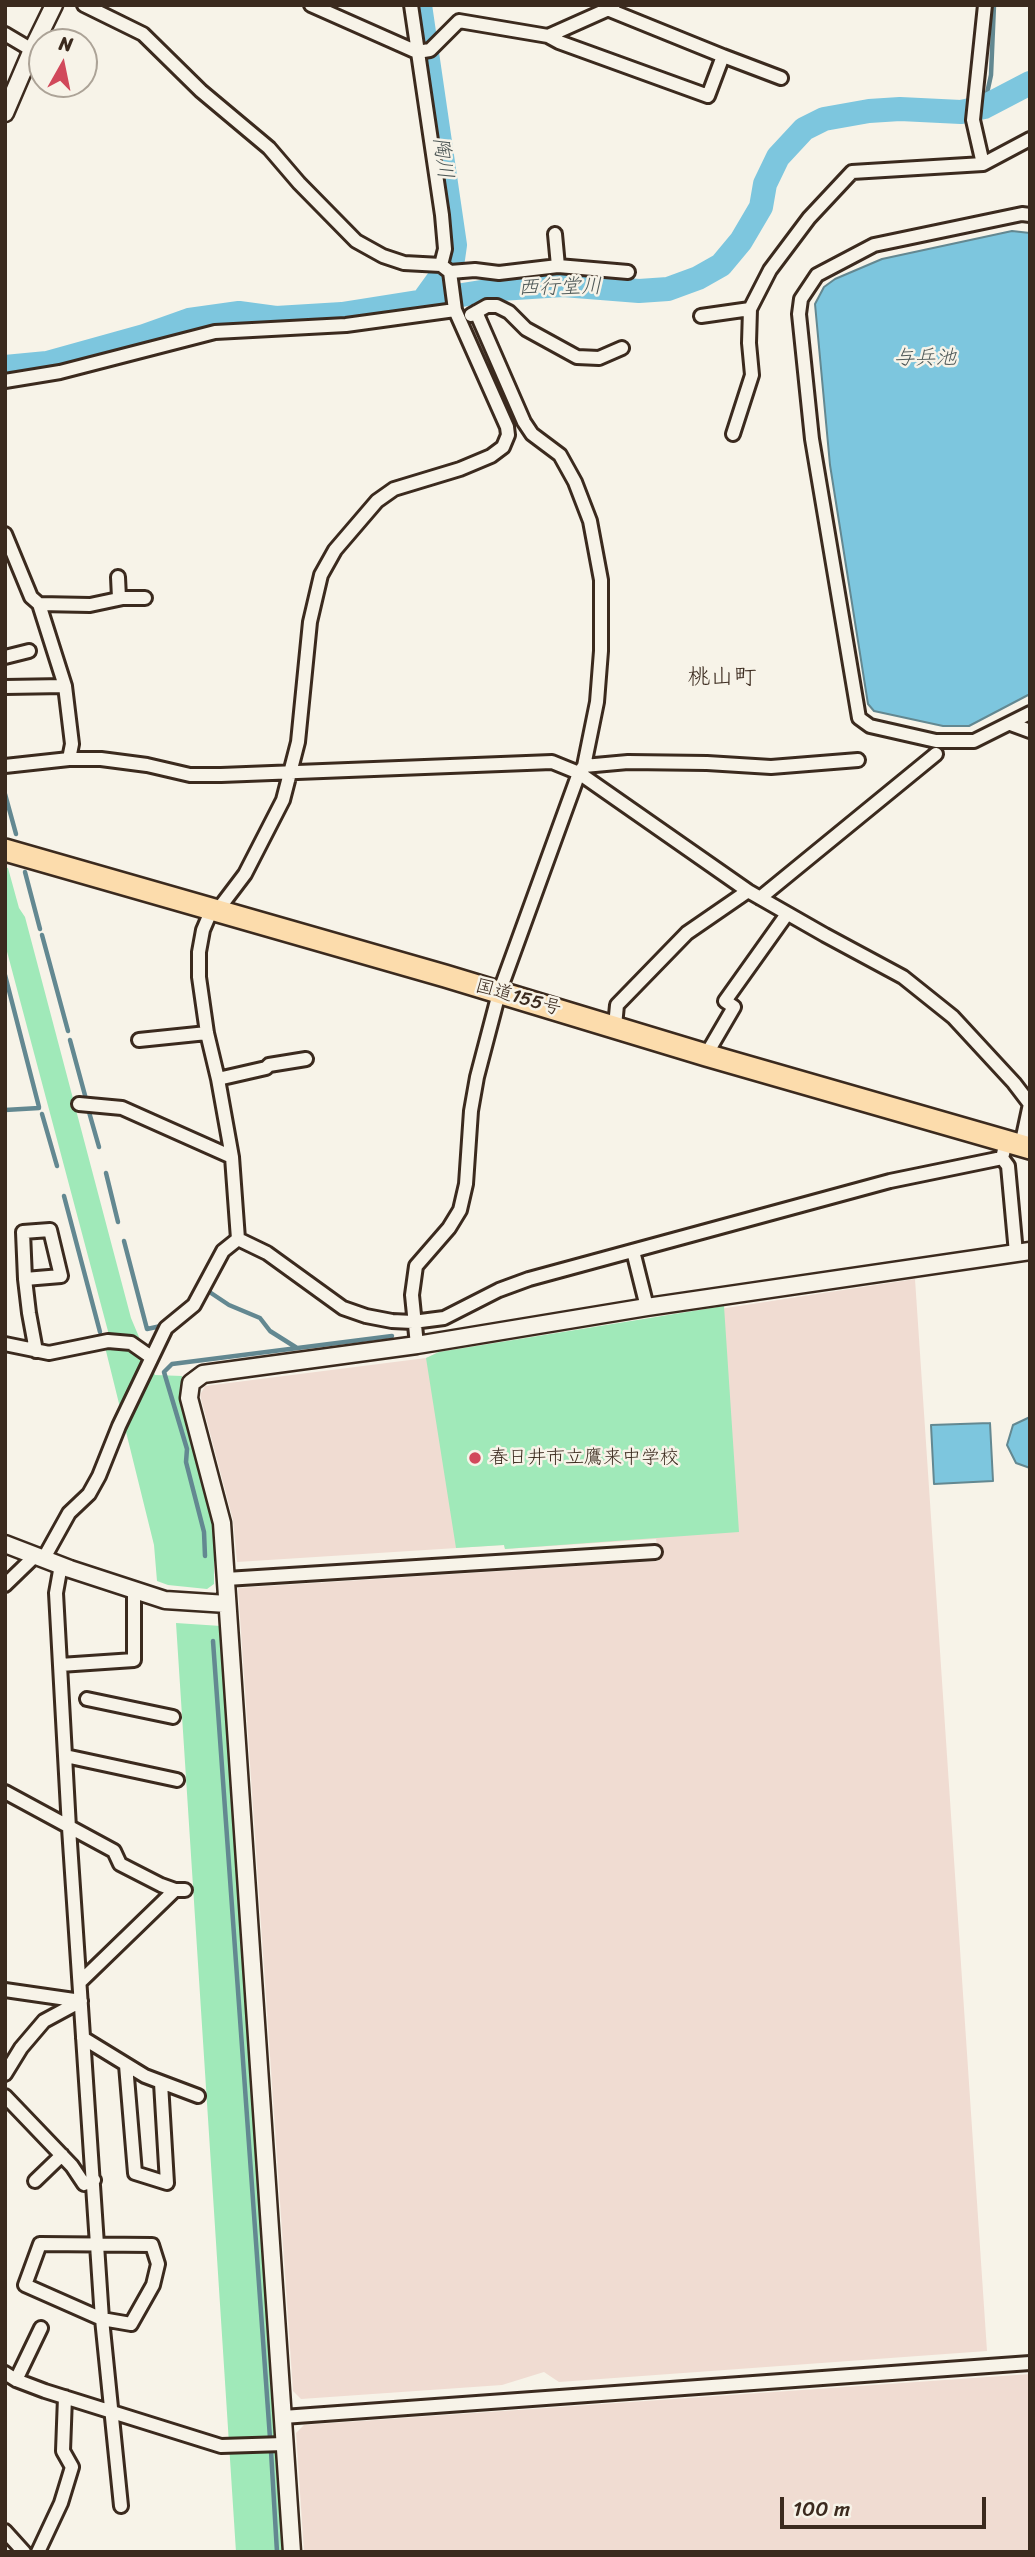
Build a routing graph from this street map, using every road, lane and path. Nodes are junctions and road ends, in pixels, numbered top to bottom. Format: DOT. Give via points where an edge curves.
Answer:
graph roads {
  1 [pos="54,5"];
  2 [pos="84,5"];
  3 [pos="311,5"];
  4 [pos="411,5"];
  5 [pos="985,5"];
  6 [pos="613,7"];
  7 [pos="43,28"];
  8 [pos="5,34"];
  9 [pos="548,36"];
  10 [pos="28,48"];
  11 [pos="423,51"];
  12 [pos="723,57"];
  13 [pos="28,59"];
  14 [pos="782,78"];
  15 [pos="5,113"];
  16 [pos="1030,139"];
  17 [pos="983,164"];
  18 [pos="1030,215"];
  19 [pos="555,234"];
  20 [pos="558,266"];
  21 [pos="446,268"];
  22 [pos="628,272"];
  23 [pos="750,309"];
  24 [pos="476,312"];
  25 [pos="458,315"];
  26 [pos="701,316"];
  27 [pos="622,348"];
  28 [pos="5,381"];
  29 [pos="733,434"];
  30 [pos="5,534"];
  31 [pos="117,577"];
  32 [pos="119,598"];
  33 [pos="145,598"];
  34 [pos="38,604"];
  35 [pos="30,651"];
  36 [pos="5,657"];
  37 [pos="65,686"];
  38 [pos="5,687"];
  39 [pos="1030,713"];
  40 [pos="1011,724"];
  41 [pos="1030,732"];
  42 [pos="936,754"];
  43 [pos="69,759"];
  44 [pos="858,760"];
  45 [pos="5,766"];
  46 [pos="582,770"];
  47 [pos="290,772"];
  48 [pos="5,850"];
  49 [pos="748,891"];
  50 [pos="760,898"];
  51 [pos="215,910"];
  52 [pos="787,914"];
  53 [pos="499,993"];
  54 [pos="615,1026"];
  55 [pos="207,1033"];
  56 [pos="139,1040"];
  57 [pos="706,1055"];
  58 [pos="306,1059"];
  59 [pos="218,1079"];
  60 [pos="79,1104"];
  61 [pos="1030,1104"];
  62 [pos="1015,1148"];
  63 [pos="232,1157"];
  64 [pos="238,1239"];
  65 [pos="633,1251"];
  66 [pos="1023,1252"];
  67 [pos="25,1279"];
  68 [pos="647,1307"];
  69 [pos="413,1322"];
  70 [pos="5,1344"];
  71 [pos="417,1345"];
  72 [pos="36,1351"];
  73 [pos="151,1357"];
  74 [pos="5,1544"];
  75 [pos="655,1552"];
  76 [pos="40,1557"];
  77 [pos="61,1565"];
  78 [pos="226,1578"];
  79 [pos="5,1585"];
  80 [pos="134,1591"];
  81 [pos="227,1604"];
  82 [pos="60,1665"];
  83 [pos="87,1699"];
  84 [pos="173,1717"];
  85 [pos="70,1757"];
  86 [pos="177,1780"];
  87 [pos="5,1793"];
  88 [pos="69,1828"];
  89 [pos="80,1982"];
  90 [pos="5,1990"];
  91 [pos="81,2001"];
  92 [pos="83,2038"];
  93 [pos="126,2065"];
  94 [pos="5,2074"];
  95 [pos="161,2083"];
  96 [pos="5,2096"];
  97 [pos="198,2096"];
  98 [pos="62,2155"];
  99 [pos="94,2180"];
  100 [pos="35,2181"];
  101 [pos="99,2245"];
  102 [pos="102,2319"];
  103 [pos="41,2328"];
  104 [pos="1030,2363"];
  105 [pos="10,2376"];
  106 [pos="65,2397"];
  107 [pos="110,2411"];
  108 [pos="283,2417"];
  109 [pos="284,2444"];
  110 [pos="121,2506"];
  111 [pos="5,2531"];
  112 [pos="15,2546"];
  113 [pos="38,2552"];
  114 [pos="292,2552"];
  1 -- 7 [label="street"];
  2 -- 21 [label="street" via="143,34 269,148 356,241 404,263"];
  3 -- 11 [label="street"];
  4 -- 11 [label="street"];
  5 -- 17 [label="street" via="973,120"];
  6 -- 9 [label="street"];
  6 -- 12 [label="street"];
  8 -- 10 [label="street"];
  9 -- 11 [label="street" via="459,21"];
  9 -- 12 [label="street" via="708,96"];
  11 -- 21 [label="street"];
  12 -- 14 [label="street"];
  13 -- 15 [label="street"];
  16 -- 17 [label="street"];
  17 -- 23 [label="street" via="852,172 793,239"];
  18 -- 40 [label="street" via="874,245 817,275 801,299 799,314 812,439 859,718 870,726 936,741 974,741"];
  19 -- 20 [label="street"];
  20 -- 21 [label="street" via="499,273"];
  20 -- 22 [label="street"];
  21 -- 25 [label="street"];
  23 -- 26 [label="street"];
  23 -- 29 [label="street" via="752,375"];
  24 -- 25 [label="street"];
  24 -- 27 [label="street" via="497,306 526,329 577,357 599,358"];
  24 -- 46 [label="street" via="524,422 560,455 590,521 601,580 601,651 597,702"];
  25 -- 28 [label="street" via="215,332 60,372"];
  25 -- 47 [label="street" via="508,435 503,447 491,456 394,489 377,500 335,550 321,575 310,622 298,742"];
  30 -- 34 [label="street"];
  31 -- 32 [label="street"];
  32 -- 33 [label="street"];
  32 -- 34 [label="street" via="90,605"];
  34 -- 37 [label="street"];
  35 -- 36 [label="street"];
  37 -- 38 [label="street"];
  37 -- 43 [label="street" via="72,744"];
  39 -- 40 [label="street"];
  40 -- 41 [label="street"];
  42 -- 50 [label="street"];
  43 -- 45 [label="street"];
  43 -- 47 [label="street" via="101,759 190,775"];
  44 -- 46 [label="street" via="771,768 628,762"];
  46 -- 47 [label="street" via="552,762"];
  46 -- 49 [label="street"];
  46 -- 53 [label="street"];
  47 -- 51 [label="street" via="283,800 245,874"];
  48 -- 51 [label="highway, 国道155号"];
  49 -- 50 [label="street"];
  49 -- 54 [label="street" via="687,933 617,1005"];
  50 -- 52 [label="street"];
  51 -- 53 [label="highway, 国道155号"];
  51 -- 55 [label="street" via="203,930 199,952"];
  52 -- 57 [label="street" via="725,1001 734,1007"];
  52 -- 61 [label="street" via="904,977 953,1017"];
  53 -- 54 [label="highway, 国道155号"];
  53 -- 69 [label="street" via="477,1077 460,1210 416,1266"];
  54 -- 57 [label="highway, 国道155号"];
  55 -- 56 [label="street"];
  55 -- 59 [label="street"];
  57 -- 62 [label="highway, 国道155号"];
  58 -- 59 [label="street"];
  59 -- 63 [label="street"];
  60 -- 63 [label="street" via="122,1108"];
  61 -- 62 [label="street"];
  62 -- 65 [label="street"];
  62 -- 66 [label="street" via="1008,1166"];
  63 -- 64 [label="street"];
  64 -- 69 [label="street" via="267,1253 343,1308"];
  64 -- 73 [label="street" via="223,1251 194,1305 166,1328"];
  65 -- 68 [label="street"];
  65 -- 69 [label="street" via="529,1279 444,1318"];
  66 -- 68 [label="street"];
  67 -- 67 [label="street" via="23,1232 50,1230 61,1276"];
  67 -- 72 [label="street"];
  68 -- 71 [label="street"];
  69 -- 71 [label="street"];
  70 -- 72 [label="street"];
  71 -- 78 [label="street" via="202,1374 191,1383 189,1398 222,1523"];
  72 -- 73 [label="street" via="49,1353 108,1341 131,1343"];
  73 -- 76 [label="street" via="99,1476"];
  74 -- 76 [label="street"];
  75 -- 78 [label="street"];
  76 -- 77 [label="street"];
  76 -- 79 [label="street"];
  77 -- 80 [label="street"];
  77 -- 82 [label="street" via="56,1593"];
  78 -- 81 [label="street"];
  80 -- 81 [label="street" via="165,1600"];
  80 -- 82 [label="street" via="134,1660"];
  81 -- 108 [label="street"];
  82 -- 88 [label="street"];
  83 -- 84 [label="street"];
  85 -- 86 [label="street"];
  87 -- 88 [label="street"];
  88 -- 89 [label="street"];
  88 -- 89 [label="street" via="114,1852 120,1864 180,1890"];
  89 -- 91 [label="street"];
  90 -- 91 [label="street"];
  91 -- 92 [label="street"];
  91 -- 94 [label="street" via="44,2021"];
  92 -- 93 [label="street"];
  92 -- 99 [label="street"];
  93 -- 95 [label="street"];
  93 -- 95 [label="street" via="135,2173 167,2183"];
  95 -- 97 [label="street"];
  96 -- 98 [label="street"];
  98 -- 99 [label="street" via="84,2184"];
  98 -- 100 [label="street"];
  99 -- 101 [label="street"];
  101 -- 102 [label="street"];
  101 -- 102 [label="street" via="152,2245 158,2264 153,2285 131,2324"];
  101 -- 102 [label="street" via="40,2244 25,2285"];
  102 -- 107 [label="street"];
  103 -- 105 [label="street"];
  104 -- 108 [label="street"];
  105 -- 106 [label="street"];
  106 -- 107 [label="street"];
  106 -- 113 [label="street" via="63,2451 72,2467"];
  107 -- 109 [label="street" via="221,2446"];
  107 -- 110 [label="street"];
  108 -- 109 [label="street"];
  109 -- 114 [label="street"];
  111 -- 112 [label="street"];
}
